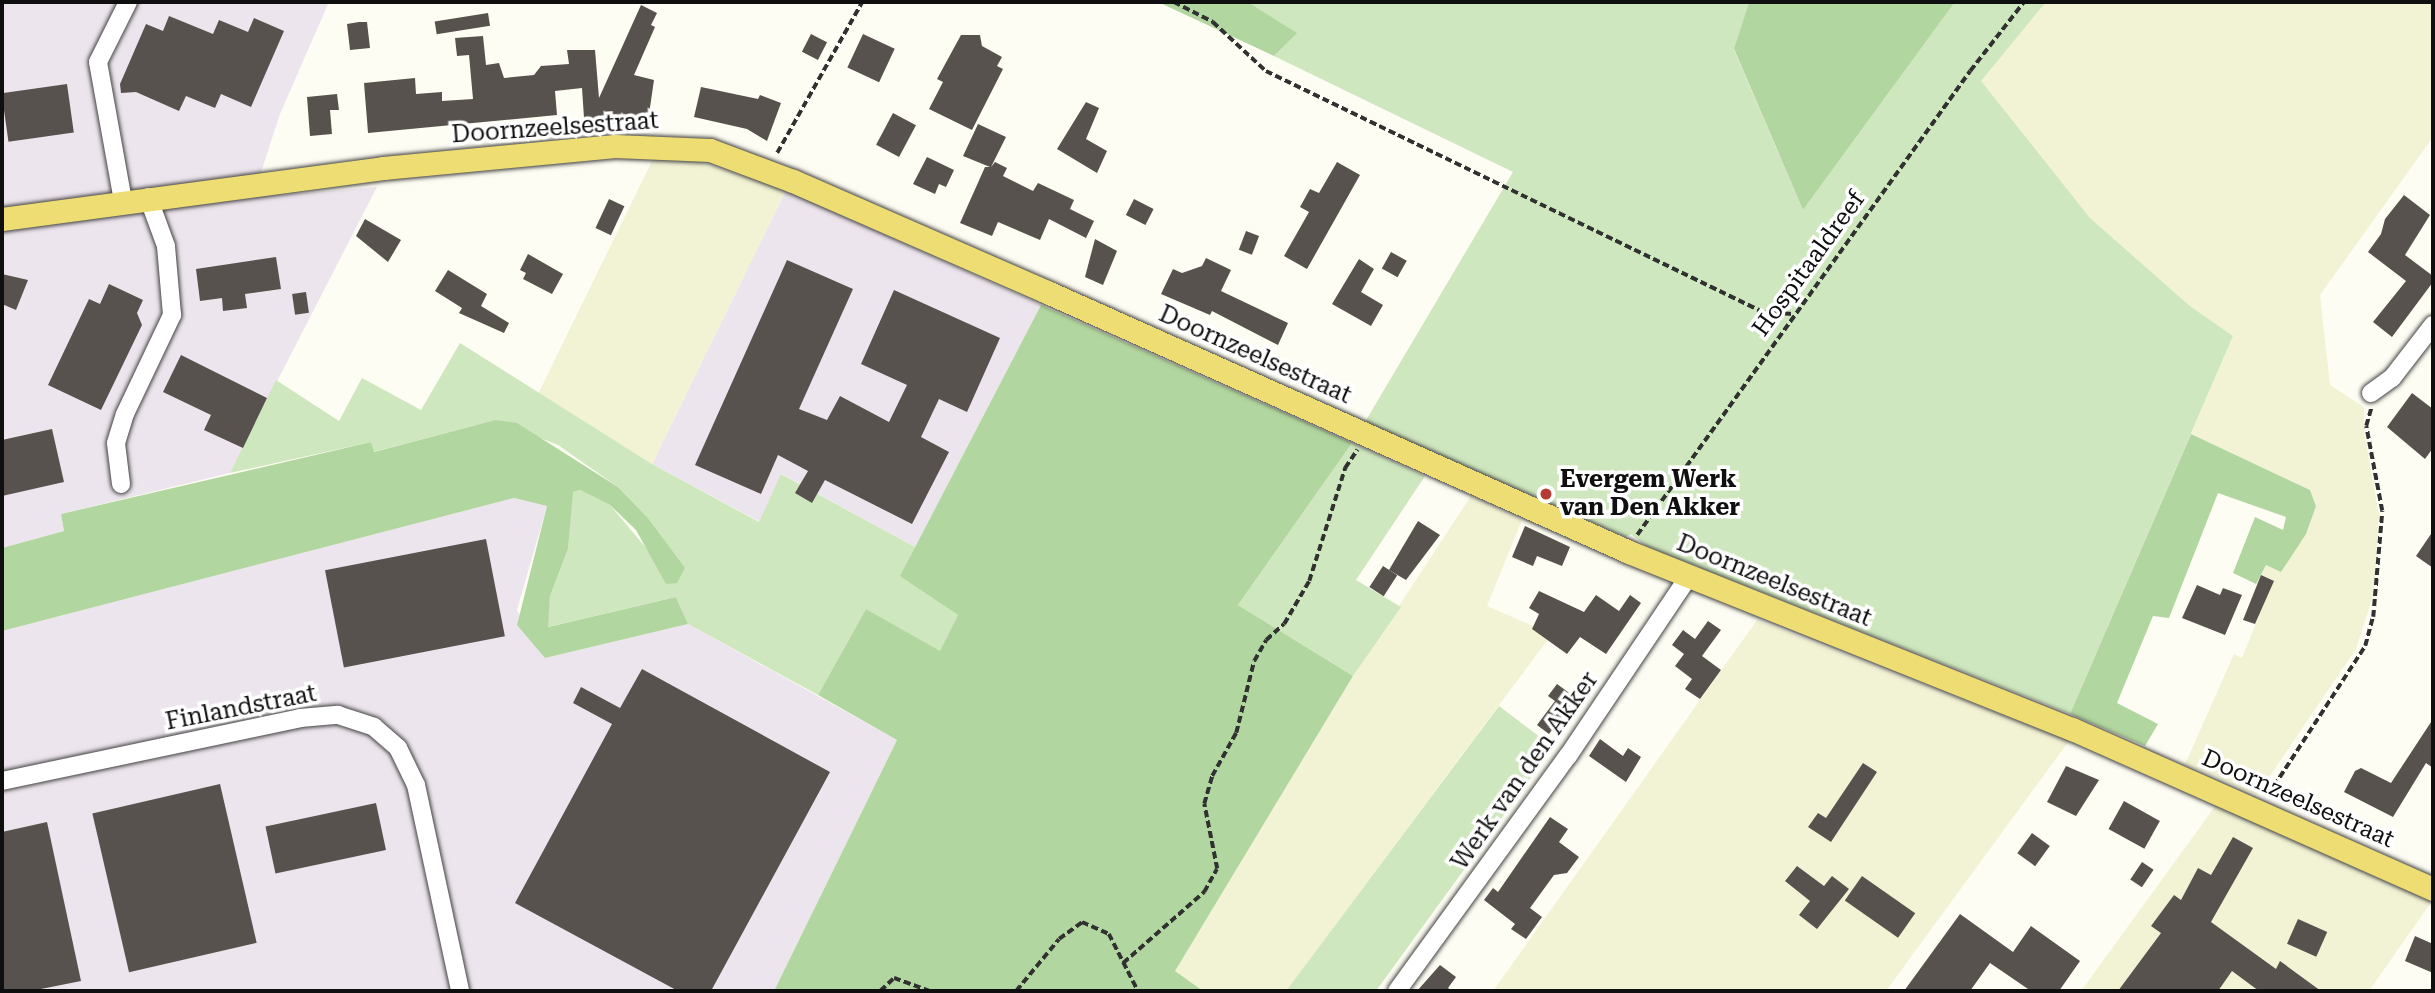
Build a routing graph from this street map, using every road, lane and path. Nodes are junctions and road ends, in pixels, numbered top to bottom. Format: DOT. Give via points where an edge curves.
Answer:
graph roads {
  1 [pos="128,2"];
  2 [pos="862,2"];
  3 [pos="1174,2"];
  4 [pos="2024,2"];
  5 [pos="769,171"];
  6 [pos="148,197"];
  7 [pos="123,201"];
  8 [pos="2,219"];
  9 [pos="1793,314"];
  10 [pos="2433,325"];
  11 [pos="2371,393"];
  12 [pos="1368,434"];
  13 [pos="121,484"];
  14 [pos="1629,552"];
  15 [pos="1689,576"];
  16 [pos="2,781"];
  17 [pos="2259,809"];
  18 [pos="2433,889"];
  19 [pos="1123,963"];
  20 [pos="460,991"];
  21 [pos="880,991"];
  22 [pos="929,991"];
  23 [pos="1016,991"];
  24 [pos="1138,991"];
  25 [pos="1396,991"];
  1 -- 7 [label="street" via="98,62"];
  2 -- 5 [label="path"];
  3 -- 9 [label="path" via="1213,22 1278,77 1763,312"];
  4 -- 9 [label="path, Hospitaaldreef"];
  5 -- 6 [label="main road, Doornzeelsestraat" via="710,150 615,146"];
  5 -- 12 [label="main road, Doornzeelsestraat"];
  6 -- 7 [label="main road, Doornzeelsestraat"];
  6 -- 13 [label="street" via="166,246 172,315 125,414 117,443"];
  7 -- 8 [label="main road, Doornzeelsestraat"];
  9 -- 14 [label="path, Hospitaaldreef" via="1640,527"];
  10 -- 11 [label="street" via="2392,378"];
  11 -- 17 [label="path" via="2366,426 2382,523 2373,617 2365,646"];
  12 -- 14 [label="main road, Doornzeelsestraat"];
  12 -- 19 [label="path" via="1345,468 1309,581 1284,624 1266,640 1254,660 1236,733 1212,776 1204,804 1217,869 1204,892"];
  14 -- 15 [label="main road, Doornzeelsestraat"];
  15 -- 17 [label="main road, Doornzeelsestraat" via="1976,689"];
  15 -- 25 [label="street, Werk van den Akker" via="1568,756"];
  16 -- 20 [label="street, Finlandstraat" via="300,718 338,715 374,727 398,748 416,785"];
  17 -- 18 [label="main road, Doornzeelsestraat"];
  19 -- 23 [label="path" via="1109,934 1082,922 1059,939"];
  19 -- 24 [label="path"];
  21 -- 22 [label="path" via="894,978"];
}
